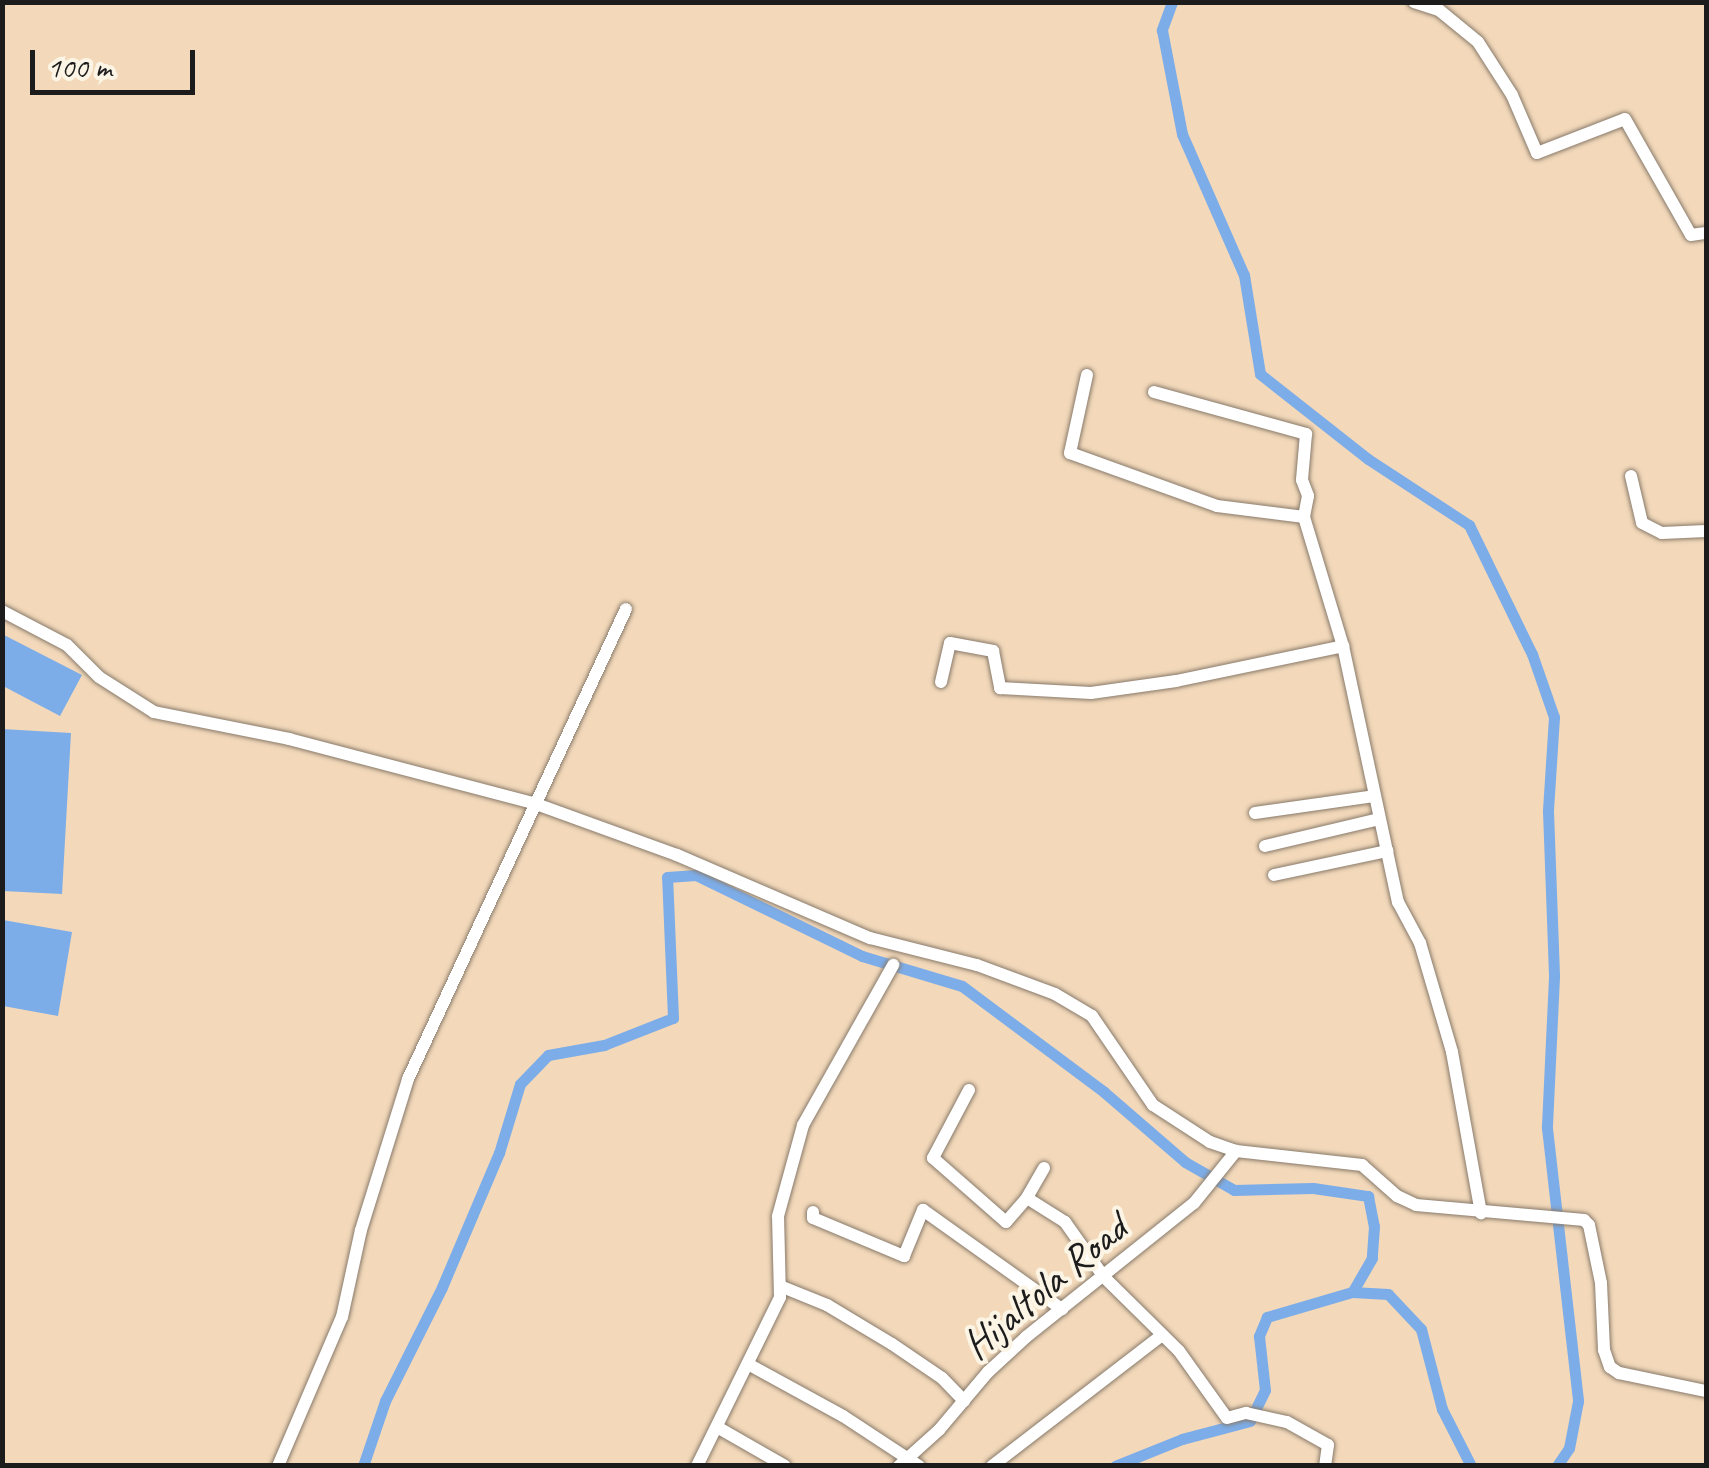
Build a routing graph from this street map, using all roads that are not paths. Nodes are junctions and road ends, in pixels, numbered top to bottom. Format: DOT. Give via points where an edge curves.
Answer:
graph roads {
  1 [pos="1414,2"];
  2 [pos="1706,233"];
  3 [pos="1087,376"];
  4 [pos="1154,392"];
  5 [pos="1631,476"];
  6 [pos="1304,517"];
  7 [pos="1706,531"];
  8 [pos="626,609"];
  9 [pos="2,612"];
  10 [pos="1343,646"];
  11 [pos="941,682"];
  12 [pos="1374,796"];
  13 [pos="536,804"];
  14 [pos="1255,813"];
  15 [pos="1379,819"];
  16 [pos="1265,846"];
  17 [pos="1387,851"];
  18 [pos="1274,875"];
  19 [pos="893,965"];
  20 [pos="969,1090"];
  21 [pos="1236,1151"];
  22 [pos="1044,1168"];
  23 [pos="1027,1198"];
  24 [pos="813,1212"];
  25 [pos="1481,1213"];
  26 [pos="1104,1277"];
  27 [pos="780,1286"];
  28 [pos="1062,1309"];
  29 [pos="1161,1336"];
  30 [pos="748,1364"];
  31 [pos="1706,1391"];
  32 [pos="964,1400"];
  33 [pos="717,1427"];
  34 [pos="909,1463"];
  35 [pos="278,1466"];
  36 [pos="697,1466"];
  37 [pos="785,1466"];
  38 [pos="992,1466"];
  39 [pos="1325,1466"];
  1 -- 2 [label="street" via="1439,10 1478,42 1512,95 1537,153 1625,118 1691,234"];
  3 -- 6 [label="street" via="1070,453 1217,506"];
  4 -- 6 [label="street" via="1306,434"];
  5 -- 7 [label="street" via="1642,523 1662,533"];
  6 -- 10 [label="street"];
  8 -- 13 [label="street"];
  9 -- 13 [label="street" via="66,645 99,677 154,712 289,739"];
  10 -- 11 [label="street" via="1091,693 1000,688 994,651 950,643"];
  10 -- 12 [label="street"];
  12 -- 14 [label="street"];
  12 -- 15 [label="street"];
  13 -- 21 [label="street" via="870,938 977,965 1055,994 1092,1016 1153,1105"];
  13 -- 35 [label="street" via="408,1080 342,1317"];
  15 -- 16 [label="street"];
  15 -- 17 [label="street"];
  17 -- 18 [label="street"];
  17 -- 25 [label="street" via="1398,902 1420,943 1452,1052"];
  19 -- 27 [label="street" via="803,1125 778,1216"];
  20 -- 23 [label="street" via="933,1158 1006,1222"];
  21 -- 25 [label="street" via="1362,1165 1416,1206"];
  21 -- 26 [label="street, Hijaltola Road" via="1194,1204"];
  22 -- 23 [label="street"];
  23 -- 26 [label="street" via="1065,1222"];
  24 -- 28 [label="street" via="813,1218 904,1256 923,1210"];
  25 -- 31 [label="street" via="1584,1220 1610,1366 1618,1374"];
  26 -- 28 [label="street, Hijaltola Road"];
  26 -- 29 [label="street"];
  27 -- 30 [label="street"];
  27 -- 32 [label="street" via="892,1344"];
  28 -- 32 [label="street, Hijaltola Road"];
  29 -- 38 [label="street"];
  29 -- 39 [label="street" via="1227,1418 1246,1413 1287,1422 1328,1445"];
  30 -- 33 [label="street"];
  30 -- 34 [label="street" via="843,1416"];
  32 -- 34 [label="street, Hijaltola Road"];
  33 -- 36 [label="street"];
  33 -- 37 [label="street"];
}
